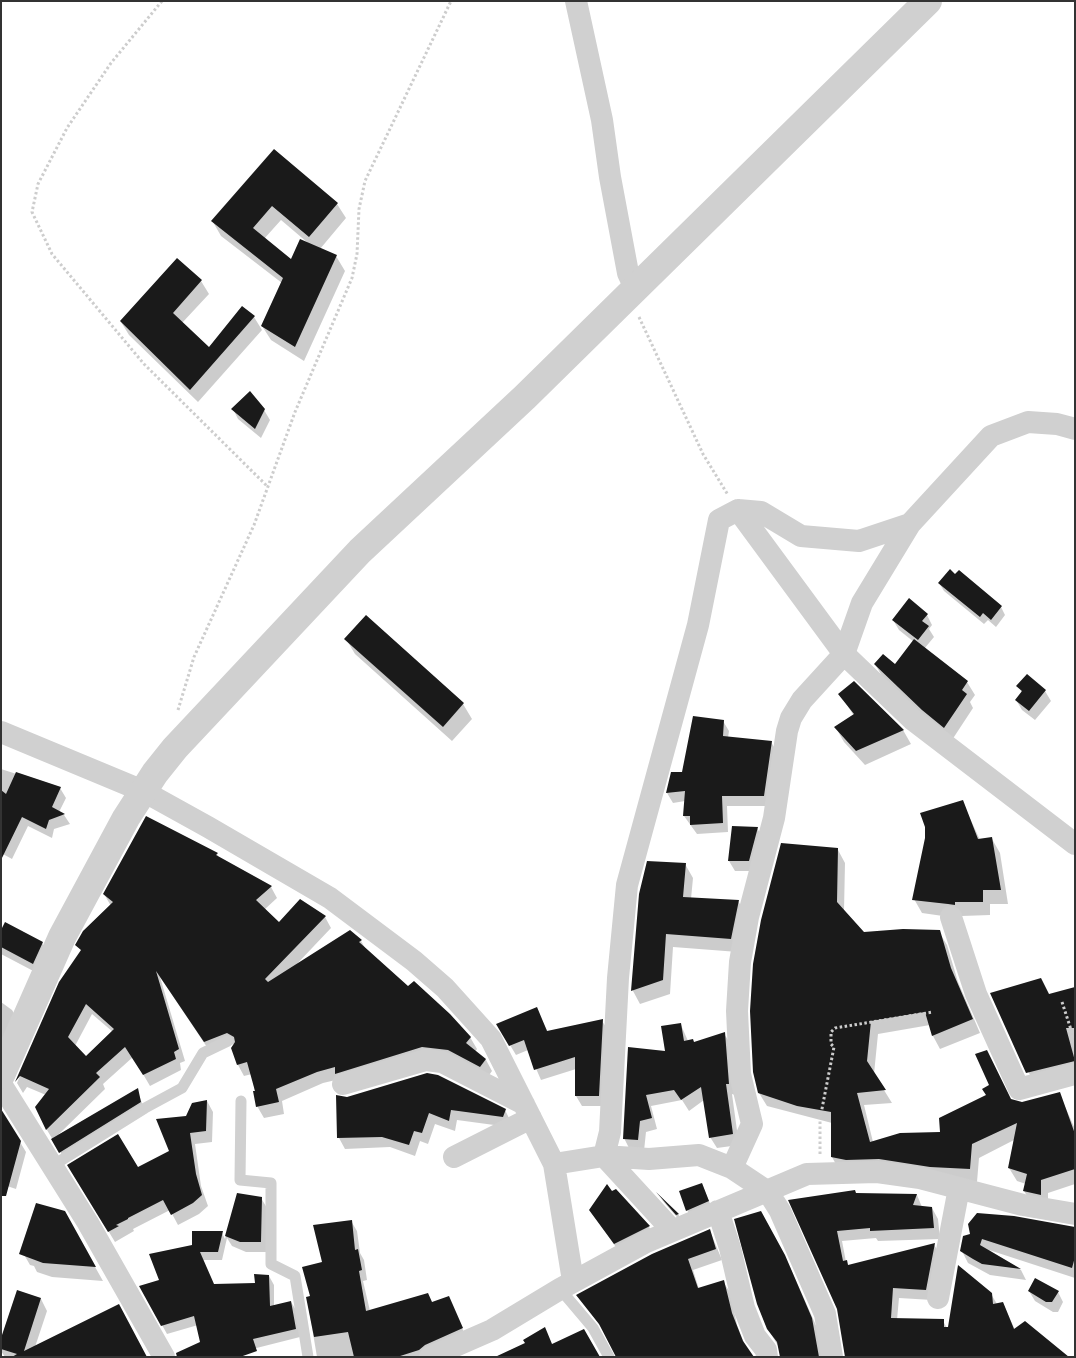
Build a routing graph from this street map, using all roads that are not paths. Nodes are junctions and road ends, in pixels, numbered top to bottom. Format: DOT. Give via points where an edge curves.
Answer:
graph roads {
  1 [pos="576,1"];
  2 [pos="928,1"];
  3 [pos="632,291"];
  4 [pos="1075,429"];
  5 [pos="738,510"];
  6 [pos="910,524"];
  7 [pos="844,654"];
  8 [pos="1,732"];
  9 [pos="143,791"];
  10 [pos="1075,844"];
  11 [pos="952,918"];
  12 [pos="228,1041"];
  13 [pos="1075,1074"];
  14 [pos="1,1075"];
  15 [pos="1,1084"];
  16 [pos="343,1084"];
  17 [pos="241,1102"];
  18 [pos="528,1111"];
  19 [pos="604,1156"];
  20 [pos="454,1158"];
  21 [pos="554,1164"];
  22 [pos="52,1166"];
  23 [pos="732,1168"];
  24 [pos="959,1188"];
  25 [pos="768,1192"];
  26 [pos="718,1211"];
  27 [pos="1075,1214"];
  28 [pos="672,1230"];
  29 [pos="566,1285"];
  30 [pos="938,1298"];
  31 [pos="164,1357"];
  32 [pos="308,1357"];
  33 [pos="430,1357"];
  34 [pos="609,1357"];
  35 [pos="767,1357"];
  36 [pos="832,1357"];
  1 -- 3 [label="street" via="602,120"];
  2 -- 3 [label="street"];
  3 -- 9 [label="street" via="525,398 360,551 175,748"];
  4 -- 6 [label="street" via="1028,422 991,436"];
  5 -- 6 [label="street" via="761,512 802,536 859,540"];
  5 -- 7 [label="street"];
  5 -- 19 [label="street" via="719,520 698,625 627,885 618,978 610,1132"];
  6 -- 7 [label="street" via="862,603"];
  7 -- 10 [label="street" via="913,720"];
  7 -- 23 [label="street" via="802,700 791,718 784,742 774,818 748,917 740,962 737,1011 740,1074 752,1124"];
  8 -- 9 [label="street"];
  9 -- 14 [label="street" via="62,937"];
  9 -- 18 [label="street" via="330,898 414,961 445,988 486,1032"];
  11 -- 13 [label="street" via="976,994 1019,1089"];
  12 -- 22 [label="lane" via="203,1053 182,1088"];
  15 -- 22 [label="street"];
  16 -- 18 [label="street" via="426,1060 442,1062"];
  17 -- 32 [label="lane" via="240,1180 271,1183 271,1264 295,1276"];
  18 -- 20 [label="street"];
  18 -- 21 [label="street"];
  19 -- 21 [label="street"];
  19 -- 23 [label="street" via="649,1159 699,1155"];
  19 -- 28 [label="street"];
  21 -- 29 [label="street"];
  22 -- 31 [label="street"];
  23 -- 25 [label="street"];
  24 -- 25 [label="street" via="877,1172 820,1172 807,1174"];
  24 -- 27 [label="street" via="1023,1205"];
  24 -- 30 [label="street"];
  25 -- 26 [label="street"];
  25 -- 36 [label="street" via="780,1211 825,1314"];
  26 -- 28 [label="street"];
  26 -- 35 [label="street" via="744,1308"];
  28 -- 29 [label="street"];
  29 -- 33 [label="street" via="492,1330"];
  29 -- 34 [label="lane"];
}
